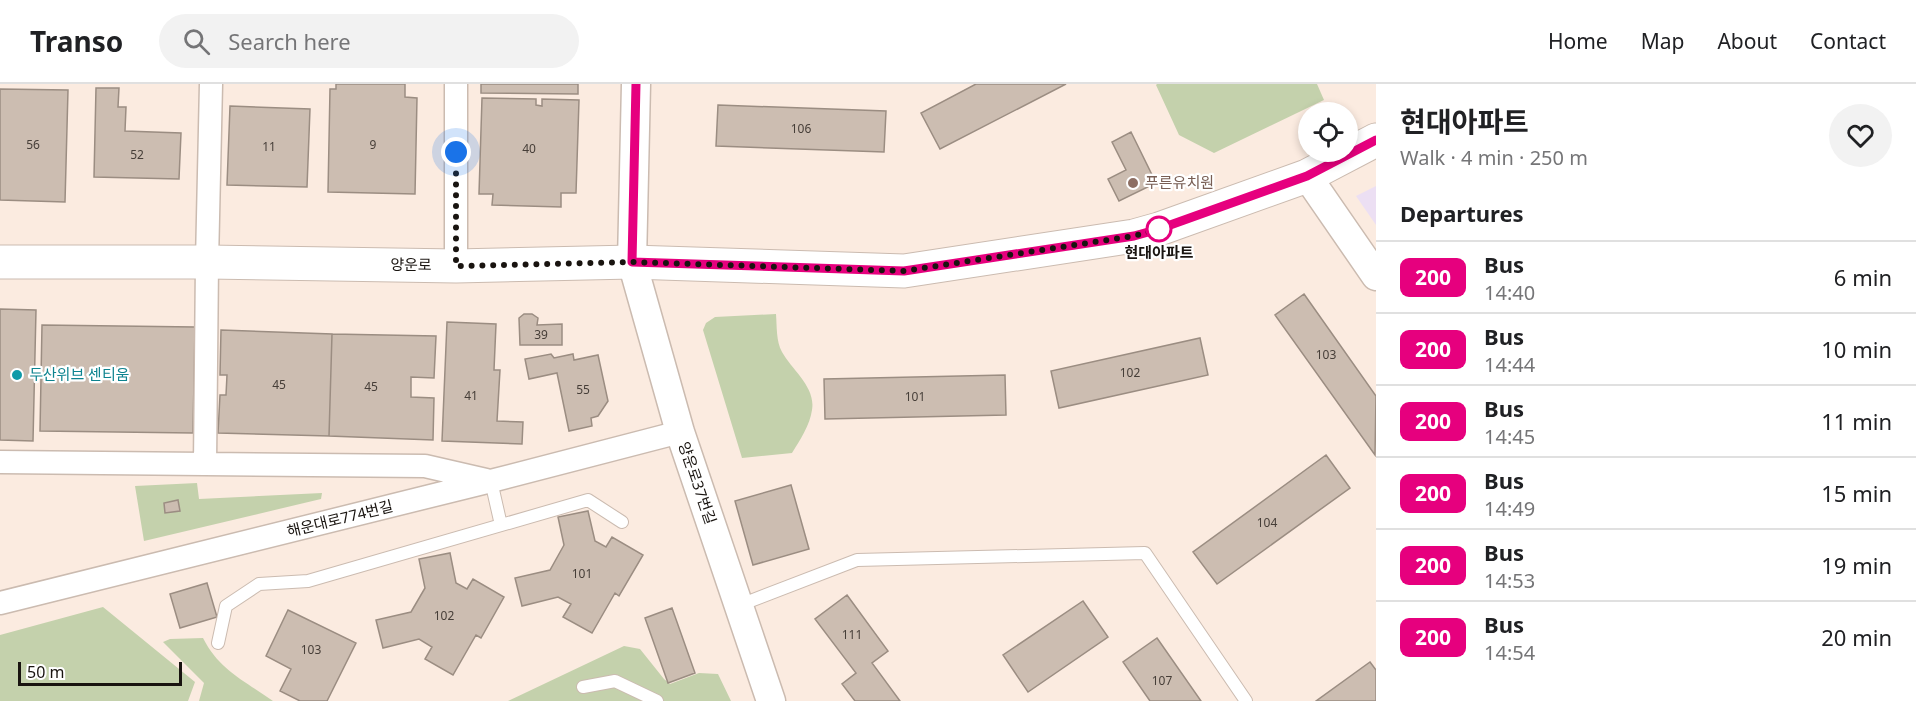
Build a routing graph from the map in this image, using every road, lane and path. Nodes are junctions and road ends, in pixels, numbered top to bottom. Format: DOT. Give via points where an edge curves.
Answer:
graph roads {
  1 [pos="211,84"];
  2 [pos="456,84"];
  3 [pos="636,84"];
  4 [pos="1376,140"];
  5 [pos="1307,176"];
  6 [pos="0,262"];
  7 [pos="207,262"];
  8 [pos="632,262"];
  9 [pos="456,266"];
  10 [pos="1376,276"];
  11 [pos="680,432"];
  12 [pos="0,462"];
  13 [pos="205,464"];
  14 [pos="490,481"];
  15 [pos="622,522"];
  16 [pos="501,525"];
  17 [pos="0,603"];
  18 [pos="740,605"];
  19 [pos="218,643"];
  20 [pos="583,687"];
  21 [pos="657,701"];
  22 [pos="771,701"];
  23 [pos="1246,701"];
  1 -- 7 [label="street"];
  2 -- 9 [label="street"];
  3 -- 8 [label="street, 양운로37번길"];
  4 -- 5 [label="main road, 양운로"];
  5 -- 8 [label="main road, 양운로" via="1134,236 904,271"];
  5 -- 10 [label="street"];
  6 -- 7 [label="main road, 양운로"];
  7 -- 9 [label="main road, 양운로"];
  7 -- 13 [label="street"];
  8 -- 9 [label="main road, 양운로"];
  8 -- 11 [label="street, 양운로37번길"];
  11 -- 14 [label="street, 해운대로774번길"];
  11 -- 18 [label="street, 양운로37번길"];
  12 -- 13 [label="street"];
  13 -- 14 [label="street" via="425,466"];
  14 -- 16 [label="lane"];
  14 -- 17 [label="street, 해운대로774번길"];
  15 -- 16 [label="lane" via="588,500"];
  16 -- 19 [label="lane" via="308,581 260,584 226,606"];
  18 -- 22 [label="street, 양운로37번길"];
  18 -- 23 [label="lane" via="857,560 1145,553"];
  20 -- 21 [label="lane" via="615,681"];
}
